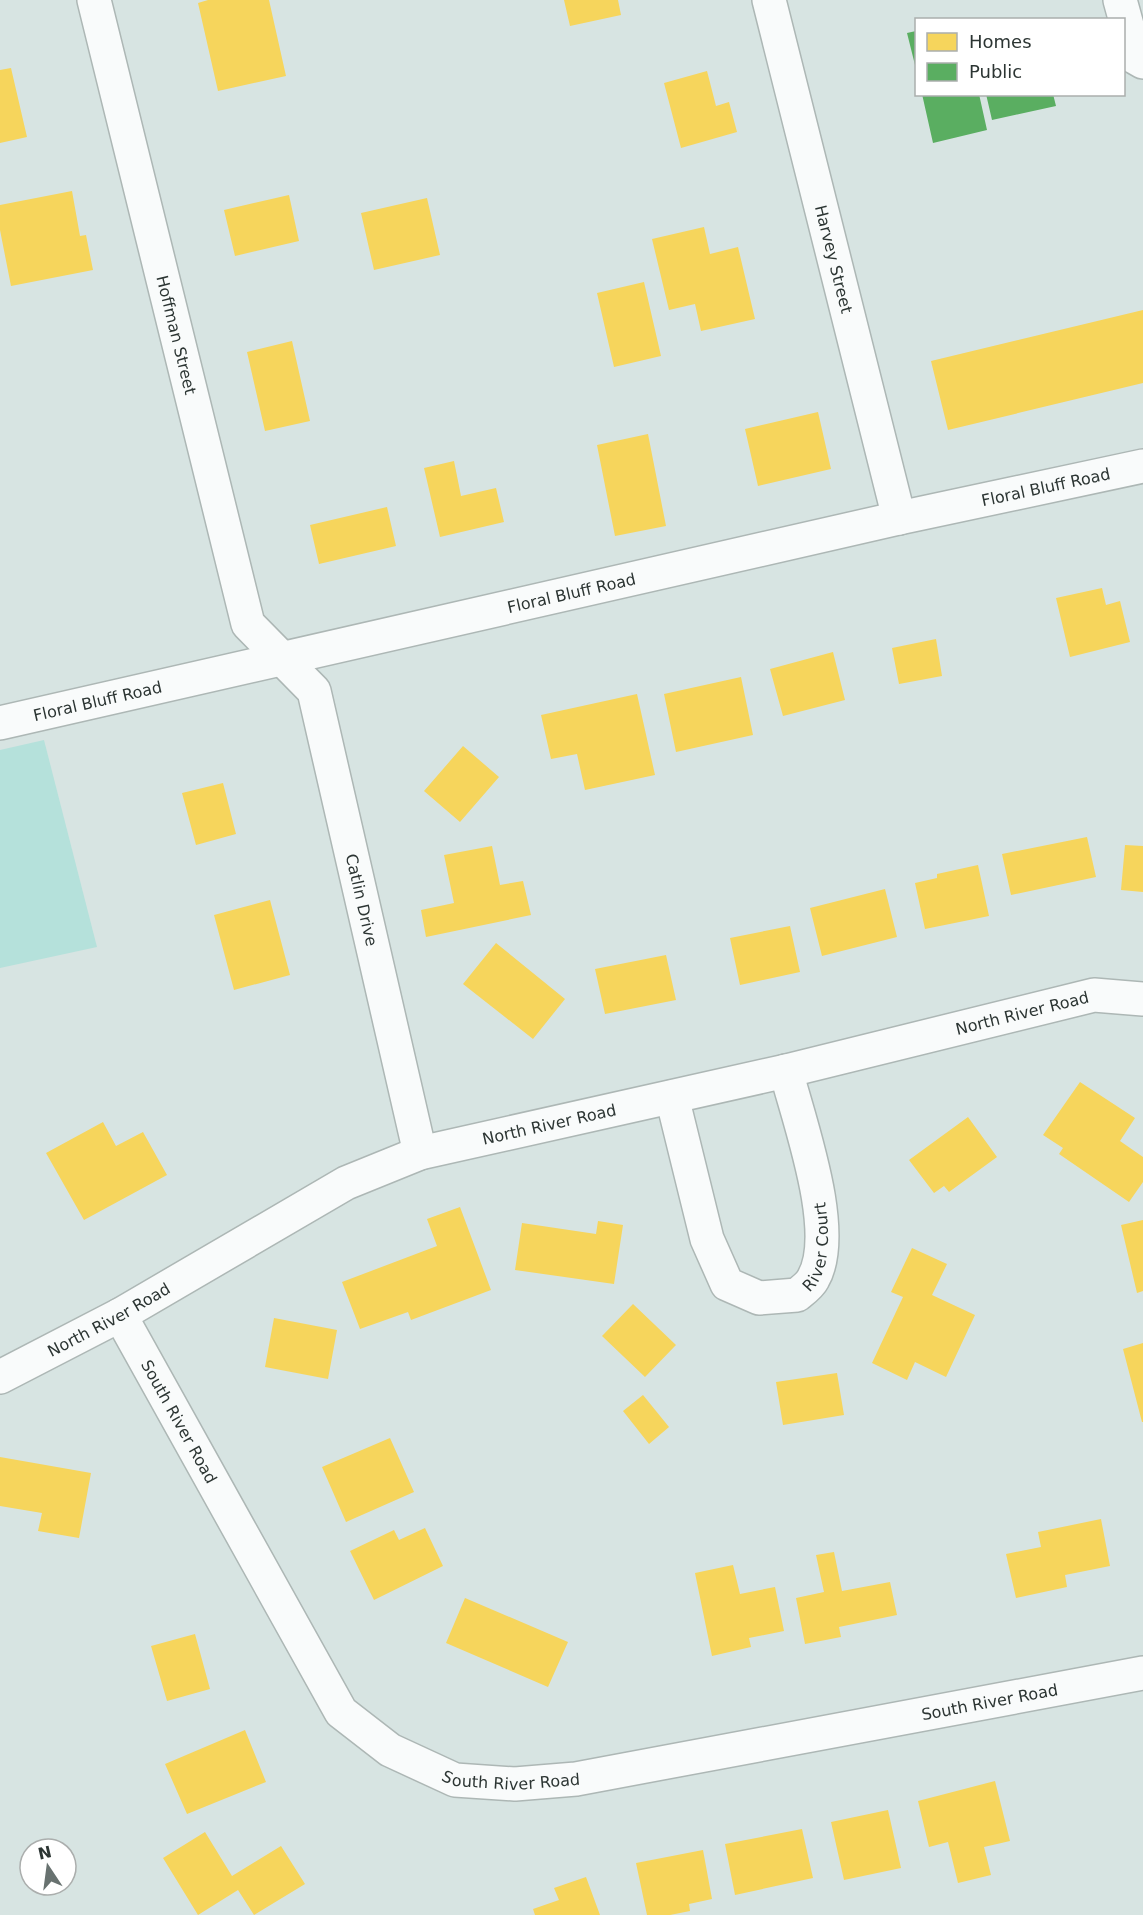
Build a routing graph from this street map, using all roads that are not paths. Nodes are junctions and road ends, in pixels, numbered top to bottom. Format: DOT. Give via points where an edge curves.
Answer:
graph roads {
  1 [pos="94,0"];
  2 [pos="769,0"];
  3 [pos="1120,0"];
  4 [pos="1125,18"];
  5 [pos="1125,18"];
  6 [pos="1143,62"];
  7 [pos="1143,466"];
  8 [pos="899,518"];
  9 [pos="282,658"];
  10 [pos="0,723"];
  11 [pos="1143,999"];
  12 [pos="786,1071"];
  13 [pos="672,1097"];
  14 [pos="420,1153"];
  15 [pos="120,1315"];
  16 [pos="0,1377"];
  17 [pos="1143,1673"];
  1 -- 9 [label="street, Hoffman Street" via="248,624"];
  2 -- 8 [label="street, Harvey Street"];
  3 -- 4 [label="street"];
  5 -- 6 [label="street" via="1136,58"];
  7 -- 8 [label="street, Floral Bluff Road"];
  8 -- 9 [label="street, Floral Bluff Road"];
  9 -- 10 [label="street, Floral Bluff Road"];
  9 -- 14 [label="street, Catlin Drive" via="314,691"];
  11 -- 12 [label="street, North River Road" via="1095,995"];
  12 -- 13 [label="street, North River Road"];
  12 -- 13 [label="street, River Court" via="822,1209 820,1257 813,1280 797,1295 759,1298 727,1284 707,1239"];
  13 -- 14 [label="street, North River Road"];
  14 -- 15 [label="street, North River Road" via="345,1183"];
  15 -- 16 [label="street, North River Road"];
  15 -- 17 [label="street, South River Road" via="341,1712 390,1750 455,1780 515,1784 576,1779"];
}
